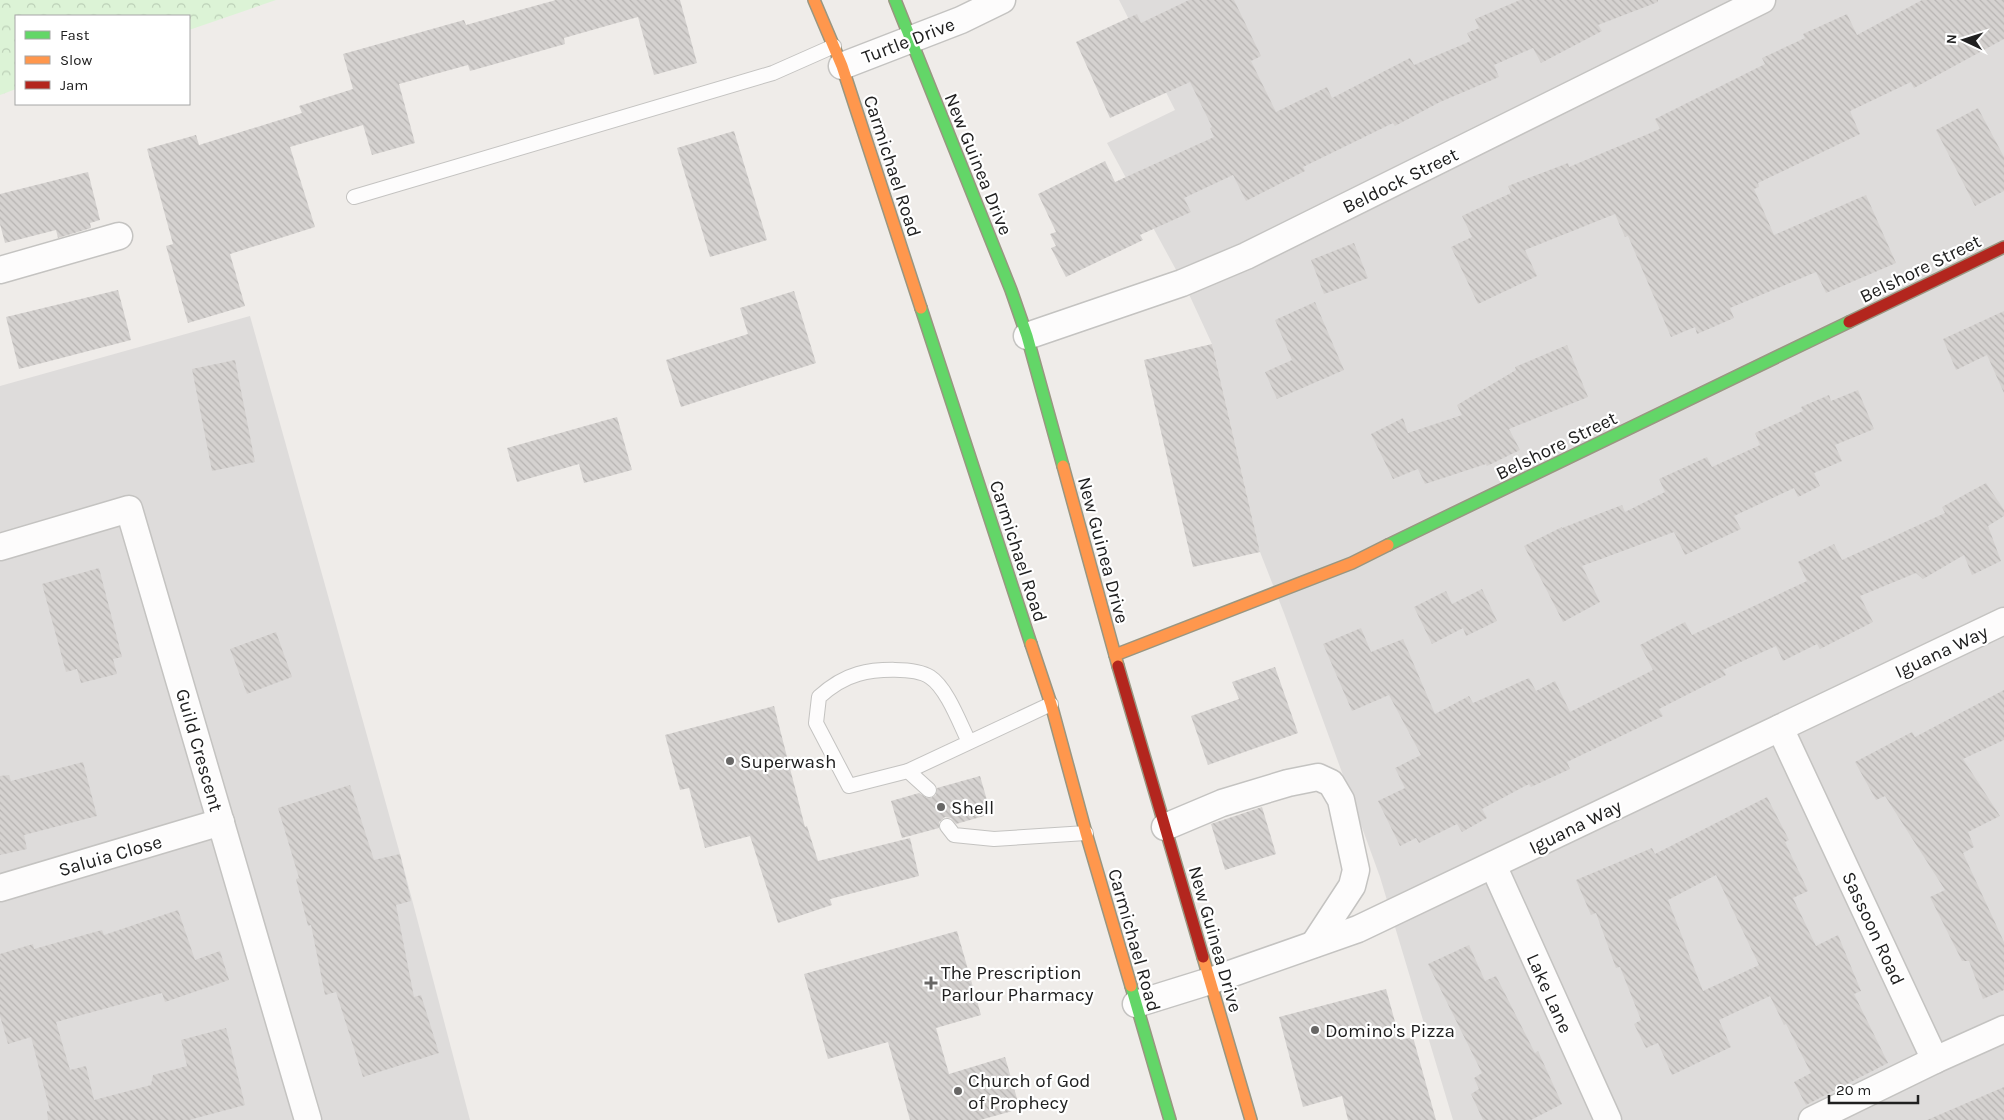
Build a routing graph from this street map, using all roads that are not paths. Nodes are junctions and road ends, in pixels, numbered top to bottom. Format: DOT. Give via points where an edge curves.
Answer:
graph roads {
  1 [pos="814,0"];
  2 [pos="895,0"];
  3 [pos="1002,0"];
  4 [pos="1762,0"];
  5 [pos="911,40"];
  6 [pos="838,56"];
  7 [pos="354,197"];
  8 [pos="119,236"];
  9 [pos="2004,247"];
  10 [pos="0,270"];
  11 [pos="1027,336"];
  12 [pos="0,547"];
  13 [pos="2004,621"];
  14 [pos="1115,655"];
  15 [pos="1051,704"];
  16 [pos="1780,728"];
  17 [pos="969,742"];
  18 [pos="908,771"];
  19 [pos="928,790"];
  20 [pos="221,822"];
  21 [pos="947,826"];
  22 [pos="1165,827"];
  23 [pos="1086,834"];
  24 [pos="1493,866"];
  25 [pos="0,888"];
  26 [pos="1314,944"];
  27 [pos="1210,981"];
  28 [pos="1136,1004"];
  29 [pos="2004,1030"];
  30 [pos="1936,1060"];
  31 [pos="308,1120"];
  32 [pos="1170,1120"];
  33 [pos="1252,1120"];
  34 [pos="1608,1120"];
  35 [pos="1812,1120"];
  1 -- 6 [label="street, Carmichael Road"];
  2 -- 5 [label="street, New Guinea Drive"];
  3 -- 5 [label="street, Turtle Drive"];
  4 -- 11 [label="street, Beldock Street" via="1246,256 1182,283"];
  5 -- 6 [label="street, Turtle Drive"];
  5 -- 11 [label="street, New Guinea Drive"];
  6 -- 7 [label="lane"];
  6 -- 15 [label="street, Carmichael Road"];
  8 -- 10 [label="street"];
  9 -- 14 [label="street, Belshore Street" via="1352,563"];
  11 -- 14 [label="street, New Guinea Drive"];
  12 -- 20 [label="street, Guild Crescent" via="129,509"];
  13 -- 16 [label="street, Iguana Way"];
  14 -- 22 [label="street, New Guinea Drive"];
  15 -- 17 [label="lane"];
  15 -- 23 [label="street, Carmichael Road"];
  16 -- 24 [label="street, Iguana Way"];
  16 -- 30 [label="street, Sassoon Road"];
  17 -- 18 [label="lane"];
  17 -- 18 [label="lane" via="944,692 930,677 904,669 859,673 831,686 819,697 816,723 849,786"];
  18 -- 19 [label="lane"];
  20 -- 25 [label="street, Saluia Close"];
  20 -- 31 [label="street, Guild Crescent"];
  21 -- 23 [label="lane" via="954,834 994,839"];
  22 -- 26 [label="street" via="1222,803 1288,783 1318,777 1331,783 1341,800 1356,870 1352,886"];
  22 -- 27 [label="street, New Guinea Drive"];
  23 -- 28 [label="street, Carmichael Road"];
  24 -- 26 [label="street, Iguana Way" via="1358,929"];
  24 -- 34 [label="street, Lake Lane"];
  26 -- 27 [label="street, Iguana Way"];
  27 -- 28 [label="street, Iguana Way"];
  27 -- 33 [label="street, New Guinea Drive"];
  28 -- 32 [label="street, Carmichael Road"];
  29 -- 30 [label="street"];
  30 -- 35 [label="street"];
}
